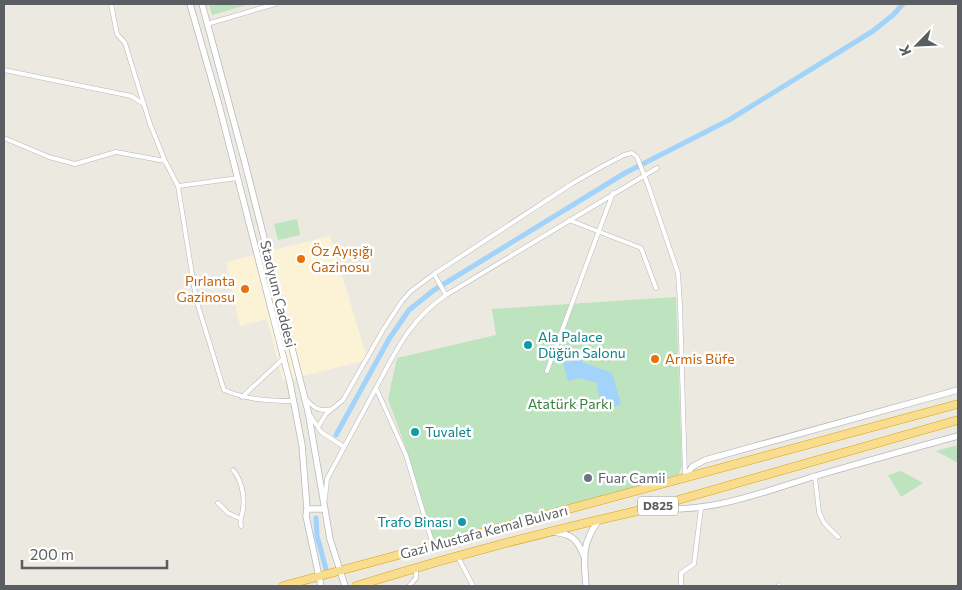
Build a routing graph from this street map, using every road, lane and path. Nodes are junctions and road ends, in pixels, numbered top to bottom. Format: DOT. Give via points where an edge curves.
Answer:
graph roads {
  1 [pos="112,4"];
  2 [pos="190,4"];
  3 [pos="202,4"];
  4 [pos="275,4"];
  5 [pos="194,19"];
  6 [pos="207,22"];
  7 [pos="4,70"];
  8 [pos="142,104"];
  9 [pos="4,138"];
  10 [pos="165,161"];
  11 [pos="657,168"];
  12 [pos="643,175"];
  13 [pos="238,178"];
  14 [pos="178,186"];
  15 [pos="614,193"];
  16 [pos="568,220"];
  17 [pos="600,232"];
  18 [pos="434,274"];
  19 [pos="656,288"];
  20 [pos="446,294"];
  21 [pos="284,358"];
  22 [pos="547,371"];
  23 [pos="376,388"];
  24 [pos="958,390"];
  25 [pos="242,397"];
  26 [pos="305,398"];
  27 [pos="294,401"];
  28 [pos="958,404"];
  29 [pos="334,408"];
  30 [pos="308,411"];
  31 [pos="958,420"];
  32 [pos="318,427"];
  33 [pos="958,436"];
  34 [pos="344,447"];
  35 [pos="233,470"];
  36 [pos="685,477"];
  37 [pos="815,477"];
  38 [pos="218,503"];
  39 [pos="650,508"];
  40 [pos="701,508"];
  41 [pos="307,509"];
  42 [pos="324,509"];
  43 [pos="239,518"];
  44 [pos="600,519"];
  45 [pos="241,526"];
  46 [pos="552,532"];
  47 [pos="838,537"];
  48 [pos="434,546"];
  49 [pos="584,556"];
  50 [pos="458,557"];
  51 [pos="416,568"];
  52 [pos="341,571"];
  53 [pos="319,577"];
  54 [pos="283,586"];
  55 [pos="321,586"];
  56 [pos="345,586"];
  57 [pos="356,586"];
  58 [pos="410,586"];
  59 [pos="473,586"];
  60 [pos="586,586"];
  61 [pos="680,586"];
  1 -- 8 [label="street" via="114,26 125,43"];
  2 -- 5 [label="main road, Stadyum Caddesi"];
  3 -- 6 [label="main road, Stadyum Caddesi"];
  4 -- 6 [label="street"];
  5 -- 6 [label="main road" via="202,15"];
  5 -- 13 [label="main road, Stadyum Caddesi"];
  6 -- 26 [label="main road, Stadyum Caddesi"];
  7 -- 8 [label="street" via="131,96"];
  8 -- 10 [label="street"];
  9 -- 10 [label="street" via="75,164 116,152"];
  10 -- 14 [label="street"];
  11 -- 12 [label="street"];
  12 -- 15 [label="street"];
  12 -- 18 [label="street" via="637,157 632,153 624,155"];
  12 -- 36 [label="street" via="678,273"];
  13 -- 14 [label="street"];
  13 -- 21 [label="main road, Stadyum Caddesi"];
  14 -- 25 [label="street" via="196,299 224,390"];
  15 -- 16 [label="street"];
  15 -- 17 [label="street"];
  16 -- 17 [label="street"];
  16 -- 20 [label="street"];
  17 -- 19 [label="street" via="641,248"];
  17 -- 22 [label="street"];
  18 -- 20 [label="street"];
  18 -- 29 [label="street" via="402,301 343,400"];
  20 -- 23 [label="street" via="406,333"];
  21 -- 25 [label="street"];
  21 -- 27 [label="main road, Stadyum Caddesi"];
  23 -- 34 [label="street"];
  23 -- 48 [label="street" via="406,455"];
  24 -- 36 [label="main road, Gazi Mustafa Kemal Bulvarı" via="705,460 692,467"];
  25 -- 27 [label="street"];
  26 -- 29 [label="street" via="313,408"];
  26 -- 30 [label="main road, Stadyum Caddesi"];
  27 -- 41 [label="main road, Stadyum Caddesi" via="302,445"];
  28 -- 36 [label="highway, Gazi Mustafa Kemal Bulvarı / D825"];
  29 -- 32 [label="street"];
  30 -- 32 [label="street"];
  30 -- 42 [label="main road, Stadyum Caddesi"];
  31 -- 39 [label="highway, Gazi Mustafa Kemal Bulvarı / D825"];
  32 -- 34 [label="street"];
  33 -- 37 [label="main road, Gazi Mustafa Kemal Bulvarı"];
  34 -- 42 [label="street" via="327,479"];
  35 -- 43 [label="street" via="239,478 243,495 244,510"];
  36 -- 48 [label="highway, Gazi Mustafa Kemal Bulvarı / D825"];
  37 -- 40 [label="main road, Gazi Mustafa Kemal Bulvarı"];
  37 -- 47 [label="street" via="819,512 824,523"];
  38 -- 43 [label="street"];
  39 -- 40 [label="main road, Gazi Mustafa Kemal Bulvarı"];
  39 -- 44 [label="highway, Gazi Mustafa Kemal Bulvarı / D825"];
  40 -- 61 [label="street" via="694,564 680,574"];
  41 -- 42 [label="main road"];
  41 -- 53 [label="main road, Stadyum Caddesi"];
  42 -- 52 [label="main road, Stadyum Caddesi"];
  43 -- 45 [label="street"];
  44 -- 46 [label="highway, Gazi Mustafa Kemal Bulvarı / D825"];
  44 -- 49 [label="main road" via="590,533"];
  46 -- 49 [label="main road" via="571,536"];
  46 -- 50 [label="highway, Gazi Mustafa Kemal Bulvarı / D825"];
  48 -- 52 [label="highway, Gazi Mustafa Kemal Bulvarı / D825"];
  49 -- 60 [label="main road"];
  50 -- 51 [label="highway, Gazi Mustafa Kemal Bulvarı / D825"];
  50 -- 59 [label="street"];
  51 -- 57 [label="highway, Gazi Mustafa Kemal Bulvarı / D825"];
  51 -- 58 [label="street" via="416,578"];
  52 -- 53 [label="highway, Gazi Mustafa Kemal Bulvarı / D825"];
  52 -- 56 [label="main road, Stadyum Caddesi"];
  53 -- 54 [label="highway, Gazi Mustafa Kemal Bulvarı / D825"];
  53 -- 55 [label="main road, Stadyum Caddesi"];
}
